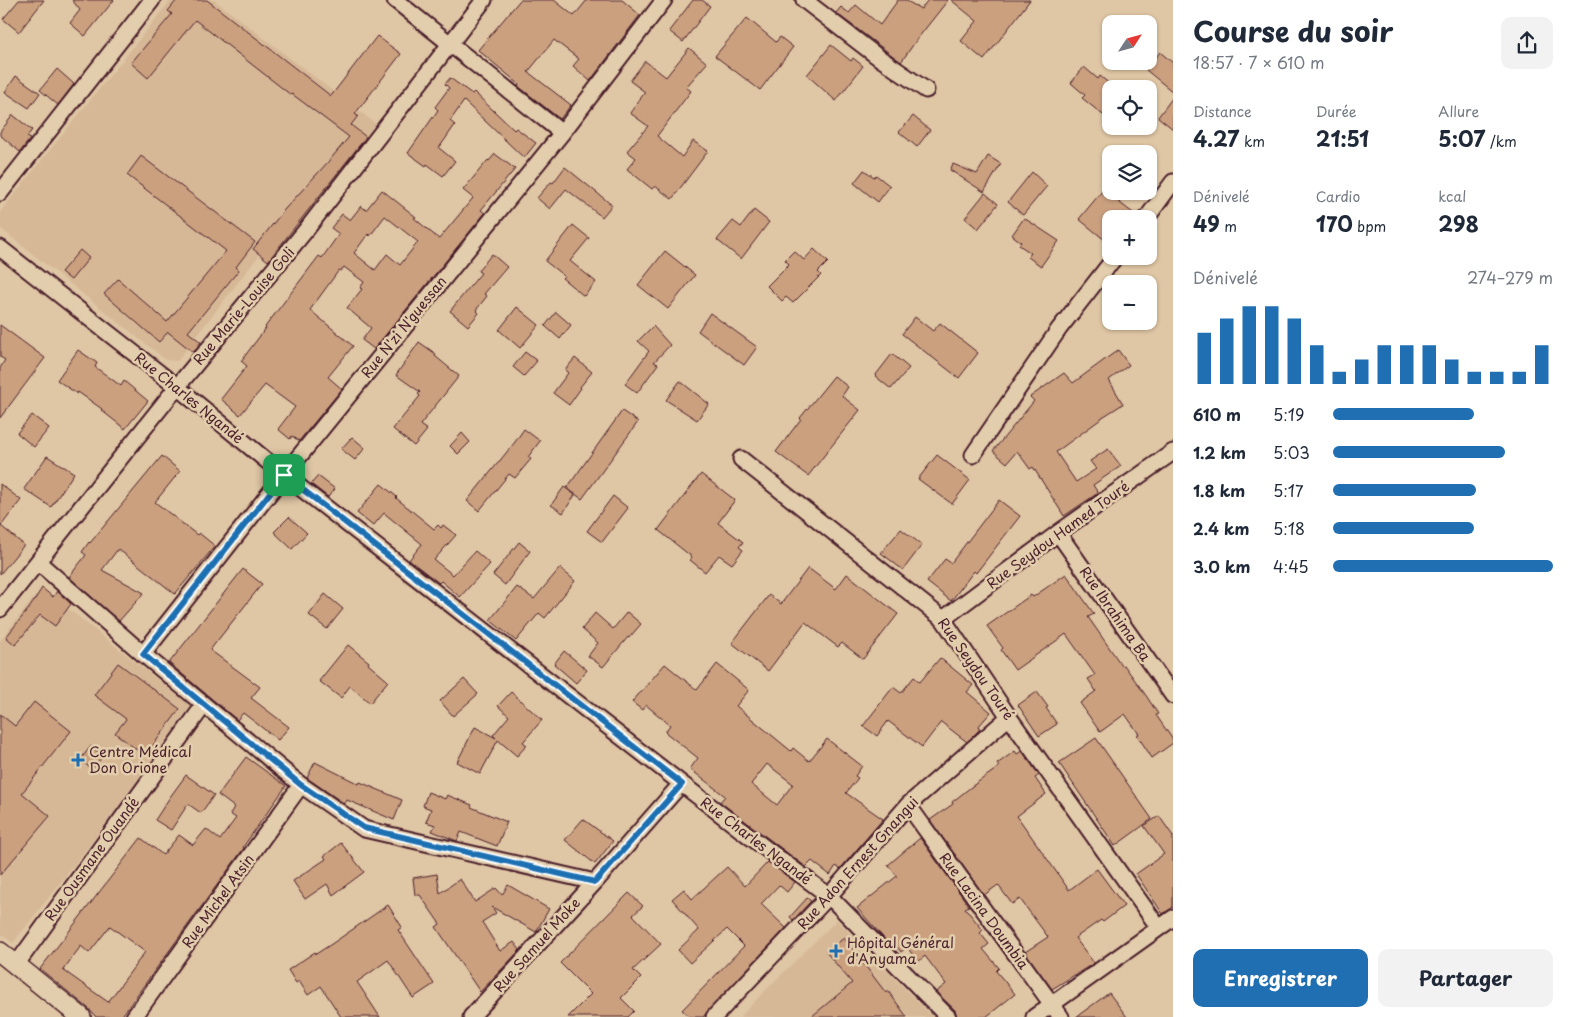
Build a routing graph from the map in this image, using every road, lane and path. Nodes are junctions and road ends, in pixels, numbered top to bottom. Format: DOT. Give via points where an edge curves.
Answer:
graph roads {
  1 [pos="152,0"];
  2 [pos="394,0"];
  3 [pos="484,0"];
  4 [pos="664,0"];
  5 [pos="804,0"];
  6 [pos="449,44"];
  7 [pos="926,90"];
  8 [pos="562,133"];
  9 [pos="1173,182"];
  10 [pos="0,193"];
  11 [pos="1153,210"];
  12 [pos="0,248"];
  13 [pos="1109,265"];
  14 [pos="176,387"];
  15 [pos="1173,452"];
  16 [pos="973,456"];
  17 [pos="741,459"];
  18 [pos="284,475"];
  19 [pos="1058,533"];
  20 [pos="38,562"];
  21 [pos="0,610"];
  22 [pos="943,619"];
  23 [pos="143,654"];
  24 [pos="1173,696"];
  25 [pos="204,705"];
  26 [pos="1010,718"];
  27 [pos="682,784"];
  28 [pos="301,785"];
  29 [pos="908,805"];
  30 [pos="595,882"];
  31 [pos="829,896"];
  32 [pos="1173,918"];
  33 [pos="1158,928"];
  34 [pos="0,952"];
  35 [pos="16,965"];
  36 [pos="1051,1004"];
  37 [pos="81,1017"];
  38 [pos="134,1017"];
  39 [pos="471,1017"];
  40 [pos="714,1017"];
  41 [pos="948,1017"];
  42 [pos="1034,1017"];
  43 [pos="1061,1017"];
  1 -- 10 [label="street"];
  2 -- 6 [label="street"];
  3 -- 6 [label="street, Rue Marie-Louise Goli"];
  4 -- 8 [label="street, Rue N'zi N'guessan"];
  5 -- 7 [label="street"];
  6 -- 8 [label="street"];
  6 -- 14 [label="street, Rue Marie-Louise Goli" via="306,230"];
  8 -- 18 [label="street, Rue N'zi N'guessan"];
  9 -- 11 [label="street"];
  12 -- 14 [label="street, Rue Charles Ngandé"];
  13 -- 16 [label="street" via="1059,329"];
  14 -- 18 [label="street, Rue Charles Ngandé"];
  14 -- 20 [label="street, Rue Marie-Louise Goli"];
  15 -- 19 [label="street, Rue Seydou Hamed Touré"];
  17 -- 22 [label="street, Rue Seydou Touré"];
  18 -- 23 [label="street, Rue N'zi N'guessan"];
  18 -- 27 [label="street, Rue Charles Ngandé"];
  19 -- 22 [label="street, Rue Seydou Hamed Touré"];
  19 -- 24 [label="street, Rue Ibrahima Ba"];
  20 -- 21 [label="street, Rue Marie-Louise Goli"];
  20 -- 23 [label="street"];
  22 -- 26 [label="street, Rue Seydou Touré"];
  23 -- 25 [label="street"];
  25 -- 28 [label="street"];
  25 -- 35 [label="street, Rue Ousmane Ouandé"];
  26 -- 29 [label="street, Rue Adon Ernest Gnangui"];
  26 -- 33 [label="street, Rue Seydou Touré"];
  27 -- 30 [label="street, Rue Samuel Moke"];
  27 -- 31 [label="street, Rue Charles Ngandé"];
  28 -- 30 [label="street" via="364,828"];
  28 -- 38 [label="street, Rue Michel Atsin"];
  29 -- 31 [label="street, Rue Adon Ernest Gnangui"];
  29 -- 36 [label="street, Rue Lacina Doumbia"];
  30 -- 39 [label="street, Rue Samuel Moke"];
  31 -- 40 [label="street, Rue Adon Ernest Gnangui"];
  31 -- 41 [label="street, Rue Charles Ngandé"];
  32 -- 33 [label="street"];
  33 -- 36 [label="street"];
  34 -- 35 [label="street"];
  35 -- 37 [label="street"];
  36 -- 42 [label="street"];
  36 -- 43 [label="street, Rue Lacina Doumbia"];
}
